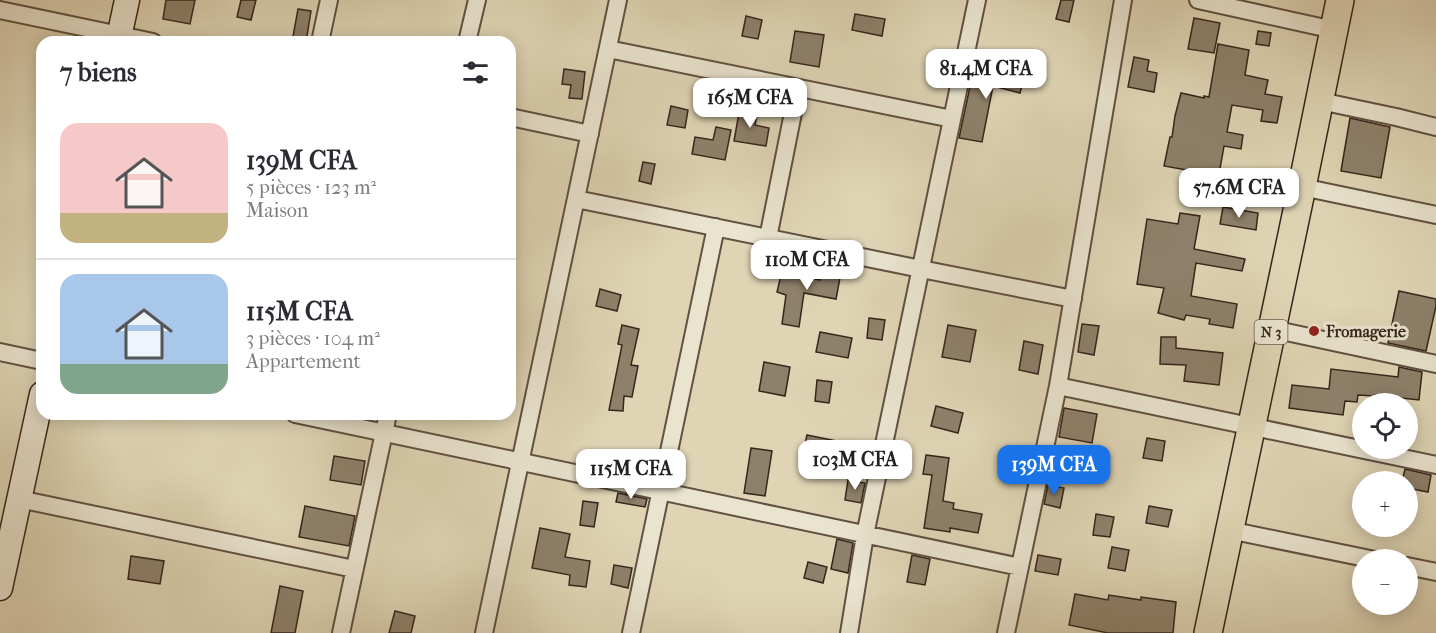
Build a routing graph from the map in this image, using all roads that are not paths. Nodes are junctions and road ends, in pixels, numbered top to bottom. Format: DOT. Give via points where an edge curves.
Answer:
graph roads {
  1 [pos="127,0"];
  2 [pos="329,0"];
  3 [pos="477,0"];
  4 [pos="618,0"];
  5 [pos="977,0"];
  6 [pos="1123,0"];
  7 [pos="1198,0"];
  8 [pos="1340,0"];
  9 [pos="0,10"];
  10 [pos="1334,30"];
  11 [pos="110,36"];
  12 [pos="119,36"];
  13 [pos="321,36"];
  14 [pos="468,36"];
  15 [pos="608,49"];
  16 [pos="798,88"];
  17 [pos="1320,101"];
  18 [pos="516,118"];
  19 [pos="952,119"];
  20 [pos="1436,127"];
  21 [pos="590,134"];
  22 [pos="1302,188"];
  23 [pos="576,199"];
  24 [pos="1436,215"];
  25 [pos="716,227"];
  26 [pos="768,238"];
  27 [pos="921,269"];
  28 [pos="1073,298"];
  29 [pos="1272,329"];
  30 [pos="0,352"];
  31 [pos="36,360"];
  32 [pos="1436,364"];
  33 [pos="1058,386"];
  34 [pos="36,420"];
  35 [pos="323,420"];
  36 [pos="387,420"];
  37 [pos="1251,426"];
  38 [pos="384,433"];
  39 [pos="520,462"];
  40 [pos="1436,465"];
  41 [pos="661,491"];
  42 [pos="19,499"];
  43 [pos="1229,530"];
  44 [pos="865,535"];
  45 [pos="1352,555"];
  46 [pos="1020,567"];
  47 [pos="1418,568"];
  48 [pos="354,569"];
  49 [pos="1436,572"];
  50 [pos="0,588"];
  51 [pos="341,633"];
  52 [pos="484,633"];
  53 [pos="631,633"];
  54 [pos="849,633"];
  55 [pos="1006,633"];
  56 [pos="1208,633"];
  1 -- 12 [label="street"];
  2 -- 13 [label="street"];
  3 -- 14 [label="street"];
  4 -- 15 [label="street"];
  5 -- 19 [label="street"];
  6 -- 28 [label="street"];
  7 -- 10 [label="street"];
  8 -- 10 [label="main road, N 3"];
  9 -- 11 [label="street"];
  10 -- 17 [label="main road, N 3"];
  15 -- 16 [label="street"];
  15 -- 21 [label="street"];
  16 -- 19 [label="street"];
  16 -- 26 [label="street"];
  17 -- 20 [label="street"];
  17 -- 22 [label="main road, N 3"];
  18 -- 21 [label="street"];
  19 -- 27 [label="street"];
  21 -- 23 [label="street"];
  22 -- 24 [label="street"];
  22 -- 29 [label="main road, N 3"];
  23 -- 25 [label="street"];
  23 -- 39 [label="street"];
  25 -- 26 [label="street"];
  25 -- 41 [label="street"];
  26 -- 27 [label="street"];
  27 -- 28 [label="street"];
  27 -- 44 [label="street"];
  28 -- 33 [label="street"];
  29 -- 32 [label="street"];
  29 -- 37 [label="main road, N 3"];
  30 -- 31 [label="street"];
  33 -- 37 [label="street"];
  33 -- 46 [label="street"];
  34 -- 42 [label="street"];
  35 -- 38 [label="street"];
  36 -- 38 [label="street"];
  37 -- 40 [label="street"];
  37 -- 43 [label="main road, N 3"];
  38 -- 39 [label="street"];
  38 -- 48 [label="street"];
  39 -- 41 [label="street"];
  39 -- 52 [label="street"];
  41 -- 44 [label="street"];
  41 -- 53 [label="street"];
  42 -- 48 [label="street"];
  42 -- 50 [label="street"];
  43 -- 45 [label="street"];
  43 -- 56 [label="main road, N 3"];
  44 -- 46 [label="street"];
  44 -- 54 [label="street"];
  46 -- 55 [label="street"];
  47 -- 49 [label="street"];
  48 -- 51 [label="street"];
}
